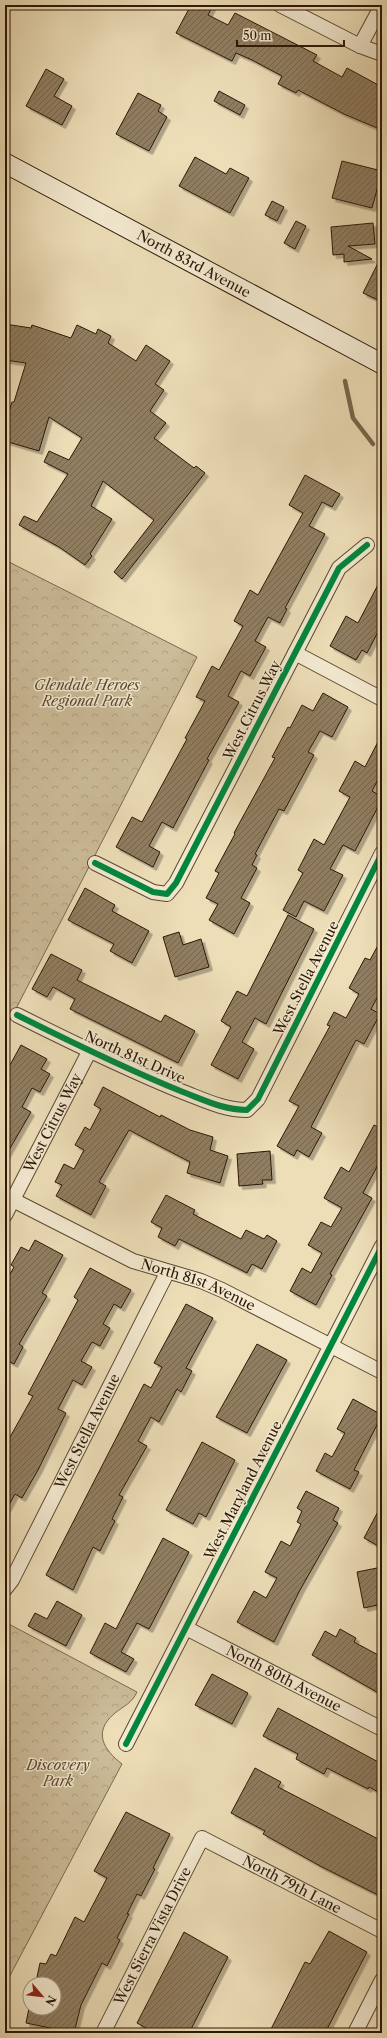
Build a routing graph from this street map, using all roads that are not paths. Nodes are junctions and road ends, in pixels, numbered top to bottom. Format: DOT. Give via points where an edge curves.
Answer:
graph roads {
  1 [pos="280,5"];
  2 [pos="382,5"];
  3 [pos="360,46"];
  4 [pos="382,54"];
  5 [pos="5,163"];
  6 [pos="382,364"];
  7 [pos="367,545"];
  8 [pos="295,653"];
  9 [pos="382,699"];
  10 [pos="382,854"];
  11 [pos="95,863"];
  12 [pos="16,1014"];
  13 [pos="89,1052"];
  14 [pos="247,1110"];
  15 [pos="13,1200"];
  16 [pos="5,1215"];
  17 [pos="382,1246"];
  18 [pos="167,1273"];
  19 [pos="331,1346"];
  20 [pos="382,1372"];
  21 [pos="5,1589"];
  22 [pos="186,1628"];
  23 [pos="382,1729"];
  24 [pos="126,1744"];
  25 [pos="202,1838"];
  26 [pos="382,1931"];
  27 [pos="382,1980"];
  28 [pos="103,2033"];
  29 [pos="355,2033"];
  1 -- 3 [label="street"];
  2 -- 3 [label="street"];
  3 -- 4 [label="street"];
  5 -- 6 [label="main road, North 83rd Avenue"];
  7 -- 8 [label="street, West Citrus Way" via="339,568"];
  8 -- 9 [label="street"];
  8 -- 11 [label="street, West Citrus Way" via="176,883 167,894 153,892"];
  10 -- 14 [label="street, West Stella Avenue" via="258,1098"];
  12 -- 13 [label="street, North 81st Drive"];
  13 -- 14 [label="street, North 81st Drive" via="230,1110"];
  13 -- 15 [label="street, West Citrus Way"];
  15 -- 16 [label="street, West Citrus Way"];
  15 -- 18 [label="street, North 81st Avenue" via="114,1252"];
  17 -- 19 [label="street, West Maryland Avenue"];
  18 -- 19 [label="street, North 81st Avenue" via="222,1290"];
  18 -- 21 [label="street, West Stella Avenue" via="12,1580"];
  19 -- 20 [label="street, North 81st Avenue"];
  19 -- 22 [label="street, West Maryland Avenue"];
  22 -- 23 [label="street, North 80th Avenue"];
  22 -- 24 [label="street, West Maryland Avenue"];
  25 -- 26 [label="street, North 79th Lane"];
  25 -- 28 [label="street, West Sierra Vista Drive"];
  27 -- 29 [label="street"];
}
